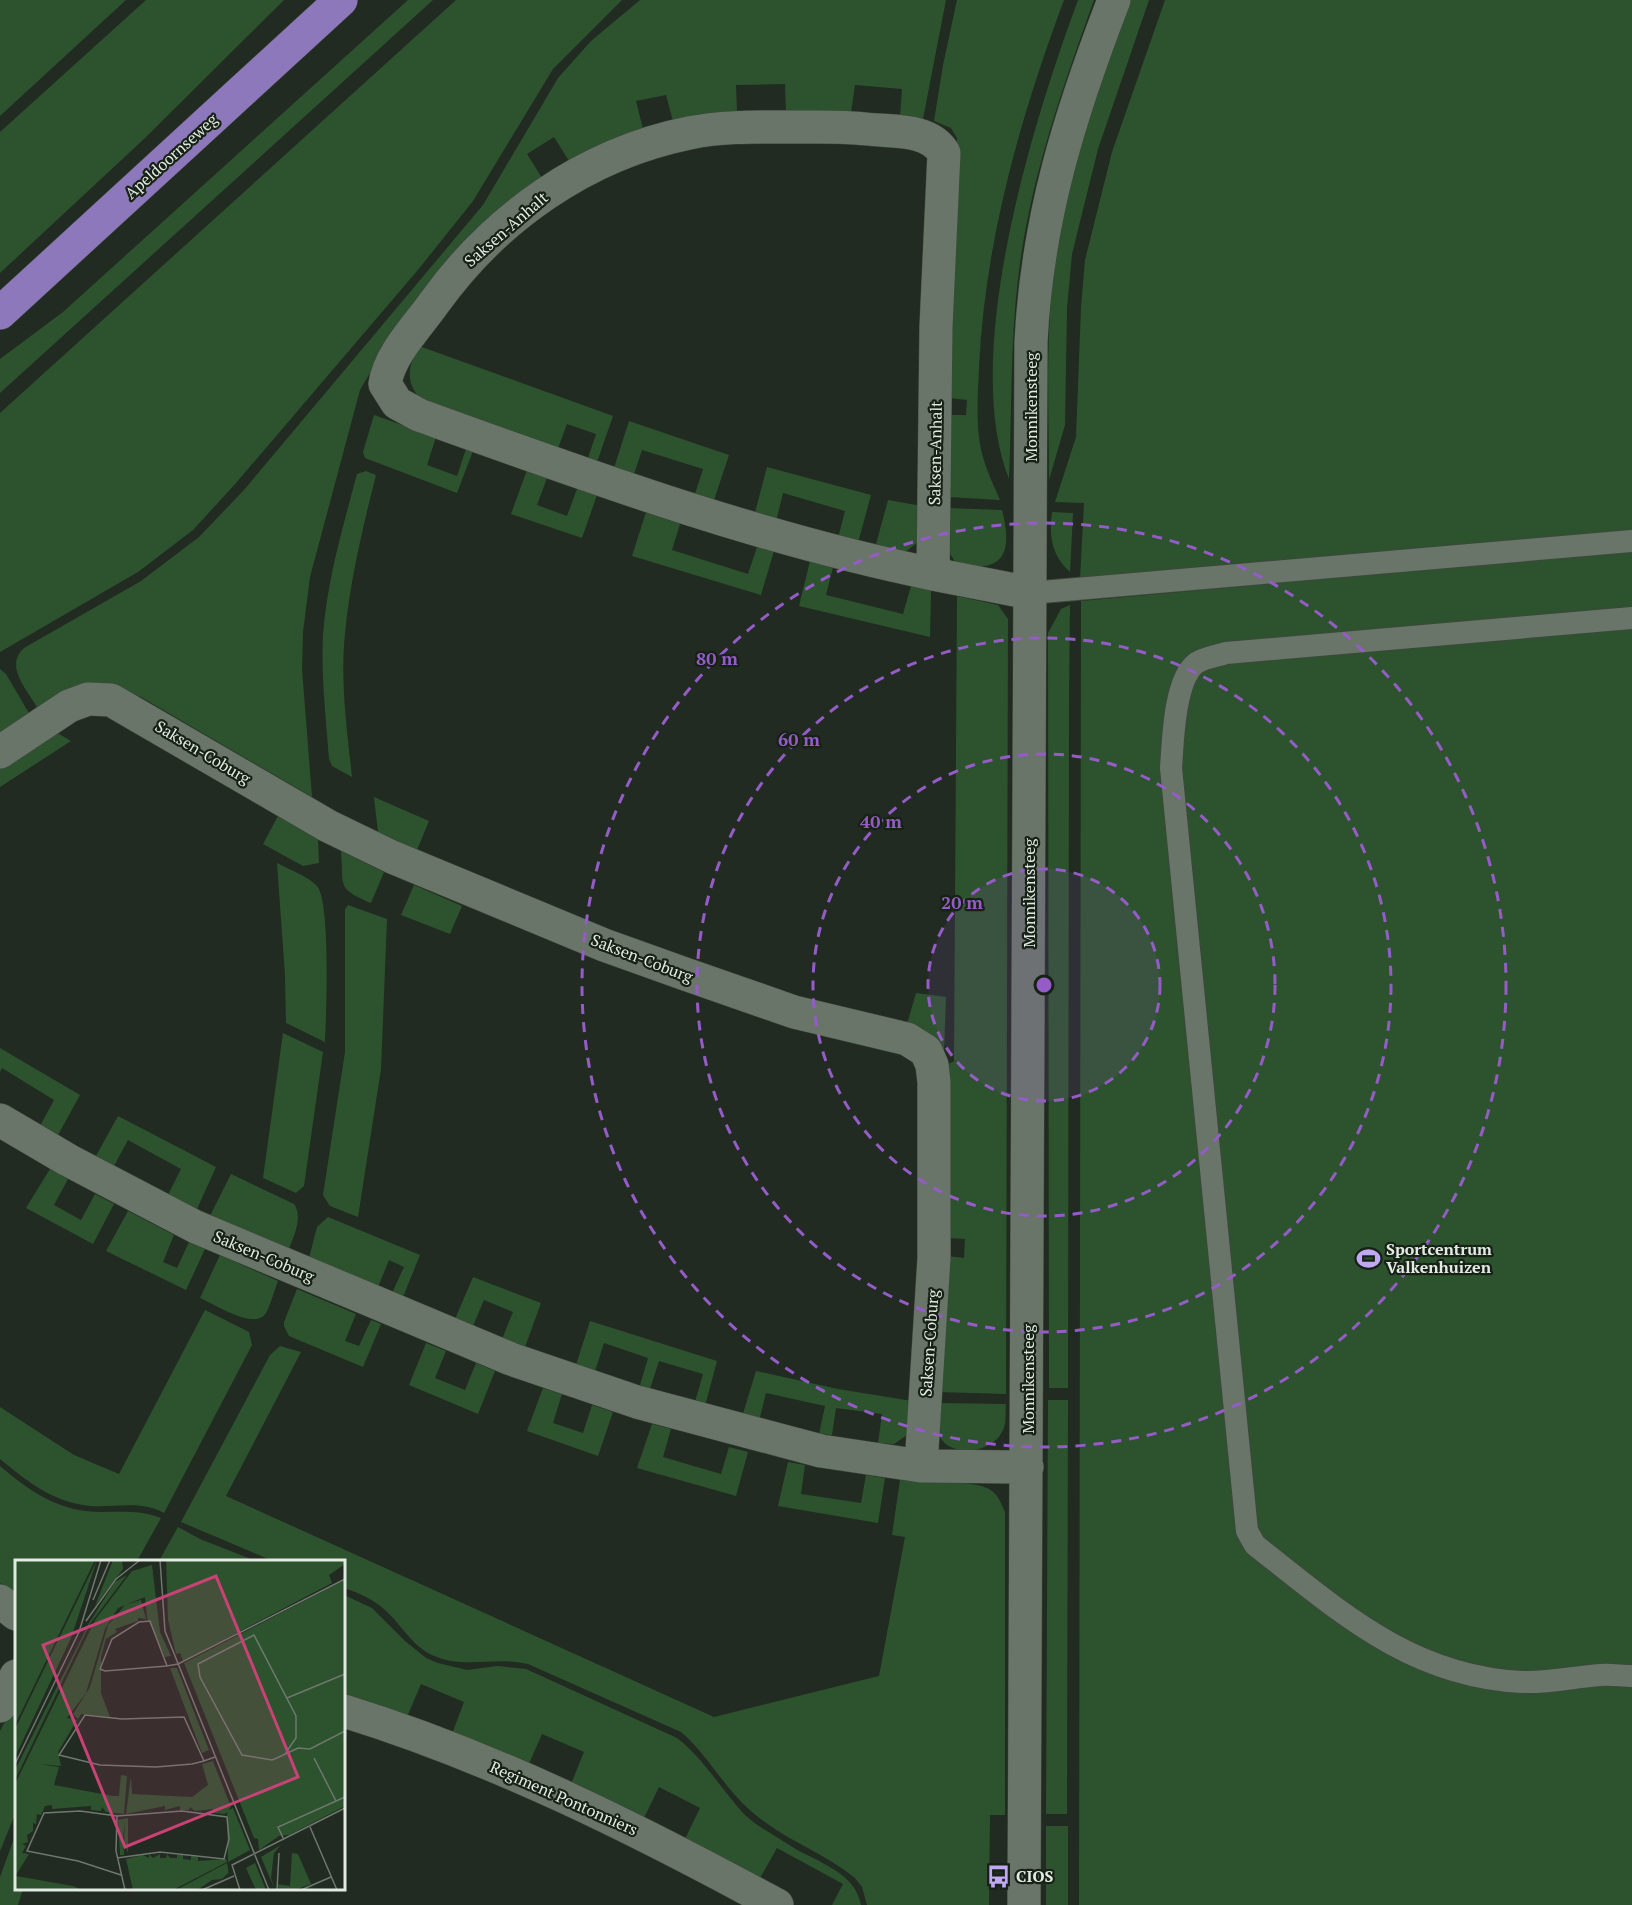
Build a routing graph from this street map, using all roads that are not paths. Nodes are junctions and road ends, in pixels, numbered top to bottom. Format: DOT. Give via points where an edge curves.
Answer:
graph roads {
  1 [pos="1114,0"];
  2 [pos="340,2"];
  3 [pos="0,313"];
  4 [pos="1632,541"];
  5 [pos="933,574"];
  6 [pos="1030,593"];
  7 [pos="1632,618"];
  8 [pos="0,752"];
  9 [pos="0,1120"];
  10 [pos="921,1466"];
  11 [pos="1027,1467"];
  12 [pos="0,1601"];
  13 [pos="15,1613"];
  14 [pos="1632,1663"];
  15 [pos="1602,1675"];
  16 [pos="1632,1676"];
  17 [pos="15,1678"];
  18 [pos="0,1706"];
  19 [pos="345,1711"];
  20 [pos="777,1905"];
  21 [pos="1024,1905"];
  1 -- 6 [label="street, Monnikensteeg" via="1063,143 1039,247 1030,385"];
  2 -- 3 [label="main road, Apeldoornseweg"];
  4 -- 6 [label="lane"];
  5 -- 5 [label="street, Saksen-Anhalt" via="834,552 653,499 419,415 397,403 385,384 386,375 468,260 527,207 607,158 689,133 736,127 851,127 927,136 944,153 936,327"];
  5 -- 6 [label="street, Saksen-Anhalt"];
  6 -- 11 [label="street, Monnikensteeg"];
  7 -- 15 [label="lane" via="1226,653 1197,663 1185,676 1173,731 1171,768 1247,1531 1255,1545 1354,1622 1419,1659 1469,1675 1523,1682"];
  8 -- 10 [label="street, Saksen-Coburg" via="69,706 88,699 111,700 328,826 392,857 685,975 794,1012 907,1039 926,1051 934,1082 934,1258"];
  9 -- 10 [label="street, Saksen-Coburg" via="78,1166 196,1227 511,1359 637,1402 749,1434 821,1451"];
  10 -- 11 [label="street, Saksen-Coburg"];
  11 -- 21 [label="street, Monnikensteeg"];
  12 -- 13 [label="street"];
  14 -- 15 [label="lane"];
  15 -- 16 [label="lane"];
  17 -- 18 [label="street"];
  19 -- 20 [label="street, Regiment Pontonniers" via="403,1730 582,1803"];
}
